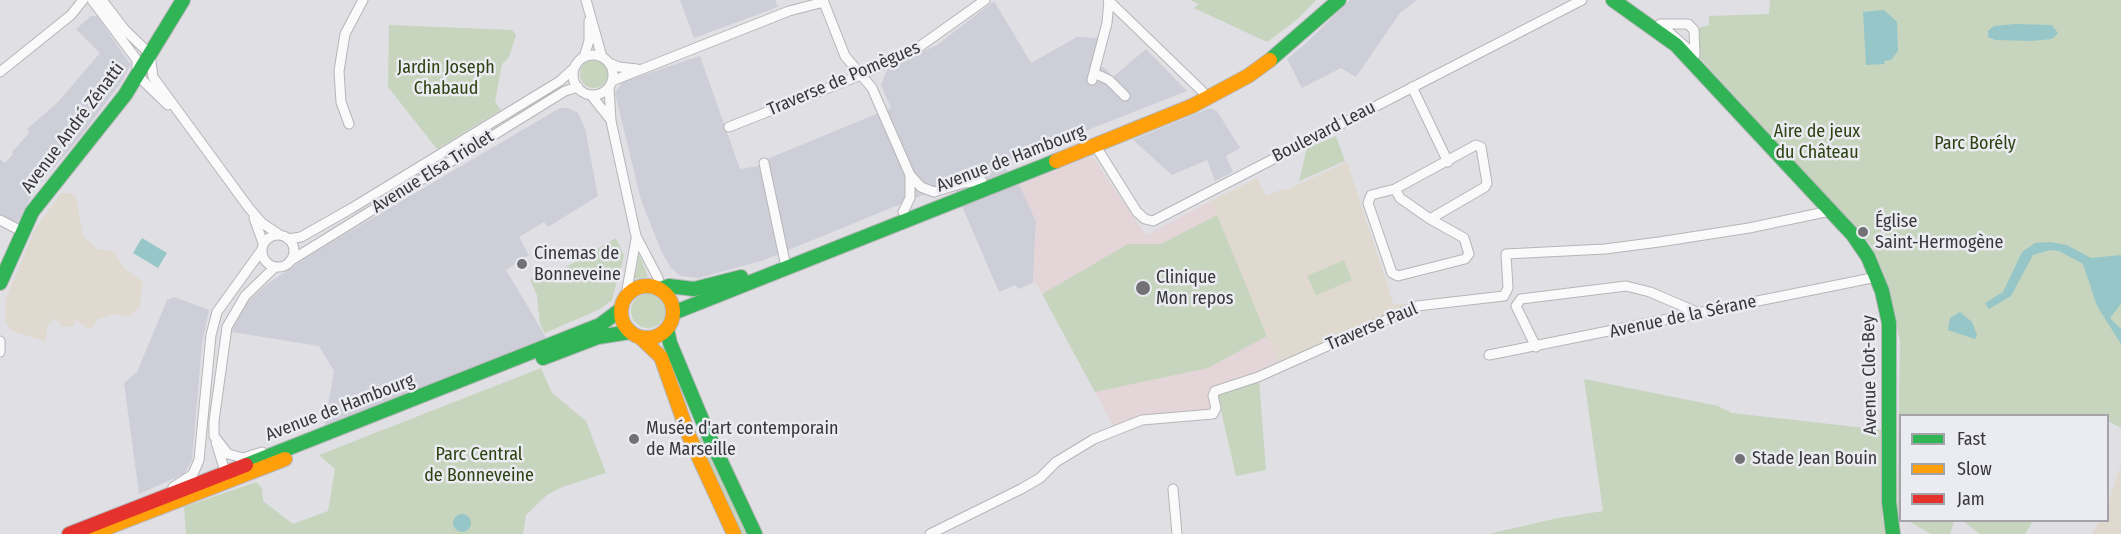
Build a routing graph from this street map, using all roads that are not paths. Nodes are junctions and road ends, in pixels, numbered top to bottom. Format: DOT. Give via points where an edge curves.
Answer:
graph roads {
  1 [pos="83,0"];
  2 [pos="183,0"];
  3 [pos="363,0"];
  4 [pos="586,0"];
  5 [pos="1108,0"];
  6 [pos="1328,0"];
  7 [pos="1339,0"];
  8 [pos="1582,0"];
  9 [pos="1613,0"];
  10 [pos="823,1"];
  11 [pos="986,1"];
  12 [pos="98,2"];
  13 [pos="76,10"];
  14 [pos="588,13"];
  15 [pos="150,54"];
  16 [pos="585,57"];
  17 [pos="606,60"];
  18 [pos="574,69"];
  19 [pos="639,69"];
  20 [pos="0,72"];
  21 [pos="137,75"];
  22 [pos="861,75"];
  23 [pos="610,84"];
  24 [pos="578,87"];
  25 [pos="1412,87"];
  26 [pos="1203,92"];
  27 [pos="591,95"];
  28 [pos="1125,96"];
  29 [pos="175,110"];
  30 [pos="611,121"];
  31 [pos="349,124"];
  32 [pos="729,127"];
  33 [pos="1095,145"];
  34 [pos="1448,162"];
  35 [pos="764,163"];
  36 [pos="910,175"];
  37 [pos="982,181"];
  38 [pos="1395,189"];
  39 [pos="249,208"];
  40 [pos="1830,211"];
  41 [pos="903,212"];
  42 [pos="1430,219"];
  43 [pos="0,220"];
  44 [pos="22,232"];
  45 [pos="636,236"];
  46 [pos="284,237"];
  47 [pos="262,247"];
  48 [pos="290,261"];
  49 [pos="785,262"];
  50 [pos="275,267"];
  51 [pos="1877,277"];
  52 [pos="0,283"];
  53 [pos="660,289"];
  54 [pos="626,295"];
  55 [pos="620,310"];
  56 [pos="673,313"];
  57 [pos="1699,313"];
  58 [pos="214,321"];
  59 [pos="227,327"];
  60 [pos="667,329"];
  61 [pos="636,335"];
  62 [pos="0,341"];
  63 [pos="1536,347"];
  64 [pos="0,352"];
  65 [pos="1489,355"];
  66 [pos="205,393"];
  67 [pos="216,393"];
  68 [pos="703,423"];
  69 [pos="686,429"];
  70 [pos="214,436"];
  71 [pos="296,446"];
  72 [pos="223,472"];
  73 [pos="1173,489"];
  74 [pos="153,505"];
  75 [pos="69,534"];
  76 [pos="91,534"];
  77 [pos="734,534"];
  78 [pos="754,534"];
  79 [pos="930,534"];
  80 [pos="1178,534"];
  81 [pos="1893,534"];
  1 -- 13 [label="street"];
  2 -- 15 [label="street, Avenue André Zénatti"];
  3 -- 31 [label="street" via="345,34 339,72 341,102"];
  4 -- 14 [label="street"];
  5 -- 26 [label="street"];
  5 -- 28 [label="street" via="1107,23 1093,76 1109,80"];
  6 -- 26 [label="street, Avenue de Hambourg" via="1265,54"];
  7 -- 33 [label="street, Avenue de Hambourg" via="1295,42 1248,76 1192,106"];
  8 -- 25 [label="street, Boulevard Leau"];
  9 -- 40 [label="street, Avenue Clot-Bey" via="1676,45"];
  10 -- 19 [label="street"];
  10 -- 22 [label="street" via="845,56"];
  11 -- 22 [label="street, Traverse de Pomègues" via="932,40"];
  12 -- 13 [label="street"];
  12 -- 15 [label="street"];
  12 -- 21 [label="street" via="137,60"];
  13 -- 20 [label="street"];
  14 -- 16 [label="street"];
  14 -- 17 [label="street"];
  15 -- 21 [label="street, Avenue André Zénatti"];
  15 -- 29 [label="street" via="153,77"];
  16 -- 17 [label="street"];
  16 -- 18 [label="street"];
  17 -- 19 [label="street" via="619,67"];
  17 -- 23 [label="street" via="613,71"];
  18 -- 24 [label="street"];
  18 -- 46 [label="street, Avenue Elsa Triolet" via="352,208 301,237"];
  19 -- 23 [label="street"];
  21 -- 29 [label="street"];
  21 -- 44 [label="street, Avenue André Zénatti" via="126,95 45,194"];
  22 -- 32 [label="street, Traverse de Pomègues"];
  22 -- 36 [label="street" via="872,88"];
  23 -- 27 [label="street" via="604,92"];
  23 -- 30 [label="street"];
  24 -- 27 [label="street"];
  24 -- 48 [label="street, Avenue Elsa Triolet" via="565,91"];
  25 -- 33 [label="street, Boulevard Leau" via="1153,221 1137,212"];
  25 -- 34 [label="street"];
  26 -- 37 [label="street, Avenue de Hambourg"];
  27 -- 30 [label="street"];
  29 -- 39 [label="street"];
  30 -- 45 [label="street"];
  33 -- 56 [label="street, Avenue de Hambourg"];
  34 -- 38 [label="street"];
  34 -- 42 [label="street" via="1476,145 1481,147 1487,183"];
  35 -- 49 [label="street"];
  36 -- 37 [label="street" via="921,187 934,192"];
  36 -- 41 [label="street" via="910,198"];
  37 -- 41 [label="street, Avenue de Hambourg"];
  38 -- 42 [label="street" via="1400,198"];
  38 -- 42 [label="street" via="1371,195 1368,203 1392,273 1398,276 1465,259 1468,254 1464,238"];
  39 -- 46 [label="street" via="262,223"];
  39 -- 47 [label="street"];
  40 -- 51 [label="street, Avenue Clot-Bey" via="1859,243"];
  40 -- 79 [label="street, Traverse Paul" via="1659,242 1506,254 1508,288 1504,296 1417,306 1215,391 1213,414 1142,420 1094,439 1056,462 1040,478"];
  41 -- 49 [label="street, Avenue de Hambourg"];
  43 -- 44 [label="street"];
  44 -- 52 [label="street, Avenue André Zénatti"];
  45 -- 53 [label="street"];
  45 -- 54 [label="street"];
  46 -- 47 [label="street" via="273,236"];
  46 -- 48 [label="street" via="293,247"];
  47 -- 50 [label="street" via="266,263"];
  47 -- 58 [label="street" via="224,299"];
  48 -- 50 [label="street"];
  49 -- 53 [label="street, Avenue de Hambourg" via="710,286"];
  50 -- 59 [label="street" via="245,296"];
  51 -- 57 [label="street, Avenue de la Sérane"];
  51 -- 81 [label="street, Avenue Clot-Bey" via="1890,332 1889,502"];
  53 -- 54 [label="street" via="646,285"];
  53 -- 56 [label="street" via="670,299"];
  54 -- 55 [label="street"];
  55 -- 61 [label="street" via="621,318"];
  55 -- 71 [label="street, Avenue de Hambourg" via="600,325"];
  56 -- 60 [label="street"];
  57 -- 63 [label="street, Avenue de la Sérane"];
  57 -- 63 [label="street" via="1626,286 1521,299 1516,306"];
  58 -- 59 [label="street"];
  58 -- 66 [label="street"];
  59 -- 67 [label="street"];
  60 -- 61 [label="street" via="656,337"];
  60 -- 68 [label="street"];
  61 -- 69 [label="street" via="661,357"];
  61 -- 74 [label="street, Avenue de Hambourg" via="598,337"];
  62 -- 64 [label="street"];
  63 -- 65 [label="street, Avenue de la Sérane"];
  66 -- 67 [label="street"];
  66 -- 74 [label="street" via="196,468 186,481"];
  67 -- 70 [label="street"];
  68 -- 69 [label="street"];
  68 -- 78 [label="street"];
  69 -- 77 [label="street"];
  70 -- 71 [label="street" via="228,454 243,458 284,445"];
  70 -- 72 [label="street"];
  71 -- 72 [label="street, Avenue de Hambourg"];
  72 -- 74 [label="street, Avenue de Hambourg"];
  73 -- 80 [label="street"];
  74 -- 75 [label="street, Avenue de Hambourg"];
  74 -- 76 [label="street, Avenue de Hambourg"];
}
